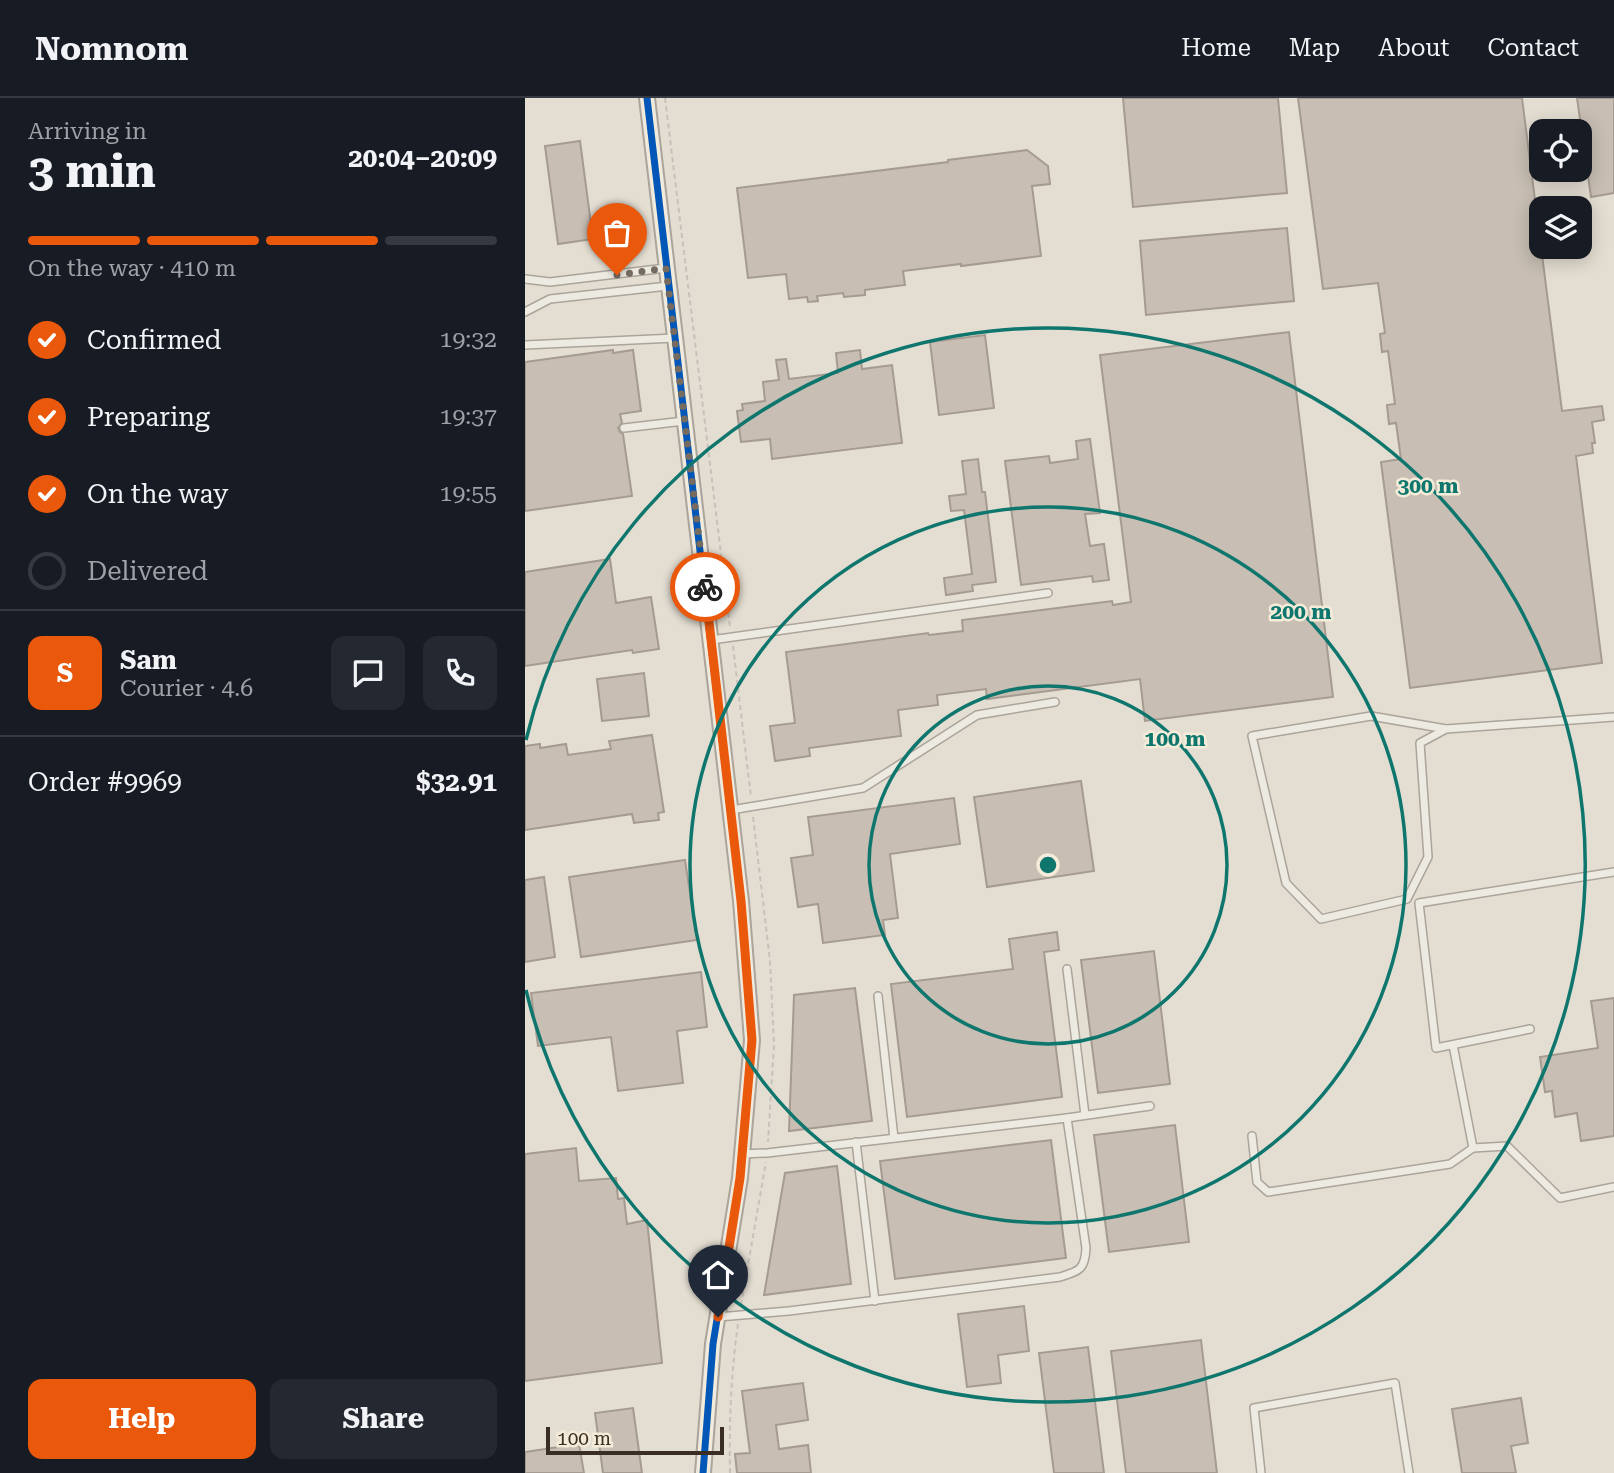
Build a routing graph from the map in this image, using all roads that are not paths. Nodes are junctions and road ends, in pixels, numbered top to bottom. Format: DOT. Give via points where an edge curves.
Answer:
graph roads {
  1 [pos="647,98"];
  2 [pos="666,268"];
  3 [pos="525,279"];
  4 [pos="668,286"];
  5 [pos="525,312"];
  6 [pos="674,338"];
  7 [pos="525,345"];
  8 [pos="685,421"];
  9 [pos="624,428"];
  10 [pos="1048,593"];
  11 [pos="711,640"];
  12 [pos="1055,702"];
  13 [pos="1614,717"];
  14 [pos="1446,730"];
  15 [pos="730,810"];
  16 [pos="1614,872"];
  17 [pos="1067,969"];
  18 [pos="878,996"];
  19 [pos="1530,1029"];
  20 [pos="1453,1045"];
  21 [pos="1150,1106"];
  22 [pos="1085,1115"];
  23 [pos="1067,1118"];
  24 [pos="1252,1136"];
  25 [pos="894,1138"];
  26 [pos="856,1142"];
  27 [pos="1473,1148"];
  28 [pos="742,1154"];
  29 [pos="1614,1187"];
  30 [pos="875,1301"];
  31 [pos="718,1317"];
  32 [pos="703,1473"];
  33 [pos="1261,1473"];
  34 [pos="1409,1473"];
  1 -- 2 [label="street"];
  2 -- 3 [label="lane" via="549,282"];
  2 -- 4 [label="street"];
  4 -- 5 [label="lane" via="550,299"];
  4 -- 6 [label="street"];
  6 -- 7 [label="lane"];
  6 -- 8 [label="street"];
  8 -- 9 [label="lane"];
  8 -- 11 [label="street"];
  10 -- 11 [label="lane"];
  11 -- 15 [label="street"];
  12 -- 15 [label="lane" via="977,715 863,788"];
  13 -- 14 [label="lane"];
  14 -- 14 [label="lane" via="1420,743 1428,857 1407,899 1321,919 1286,883 1252,736 1371,716"];
  15 -- 28 [label="street" via="752,1040"];
  16 -- 20 [label="lane" via="1419,903 1436,1048"];
  17 -- 22 [label="lane"];
  18 -- 25 [label="lane"];
  19 -- 20 [label="lane"];
  20 -- 27 [label="lane"];
  21 -- 22 [label="lane"];
  22 -- 23 [label="lane"];
  23 -- 25 [label="lane"];
  23 -- 30 [label="lane" via="1086,1248 1085,1262 1077,1272 1060,1278"];
  24 -- 27 [label="lane" via="1257,1182 1268,1192 1450,1164"];
  25 -- 26 [label="lane"];
  26 -- 28 [label="lane"];
  26 -- 30 [label="lane"];
  27 -- 29 [label="lane" via="1507,1146 1560,1198"];
  28 -- 31 [label="street"];
  30 -- 31 [label="lane"];
  31 -- 32 [label="street"];
  33 -- 34 [label="lane" via="1254,1408 1395,1383"];
}
